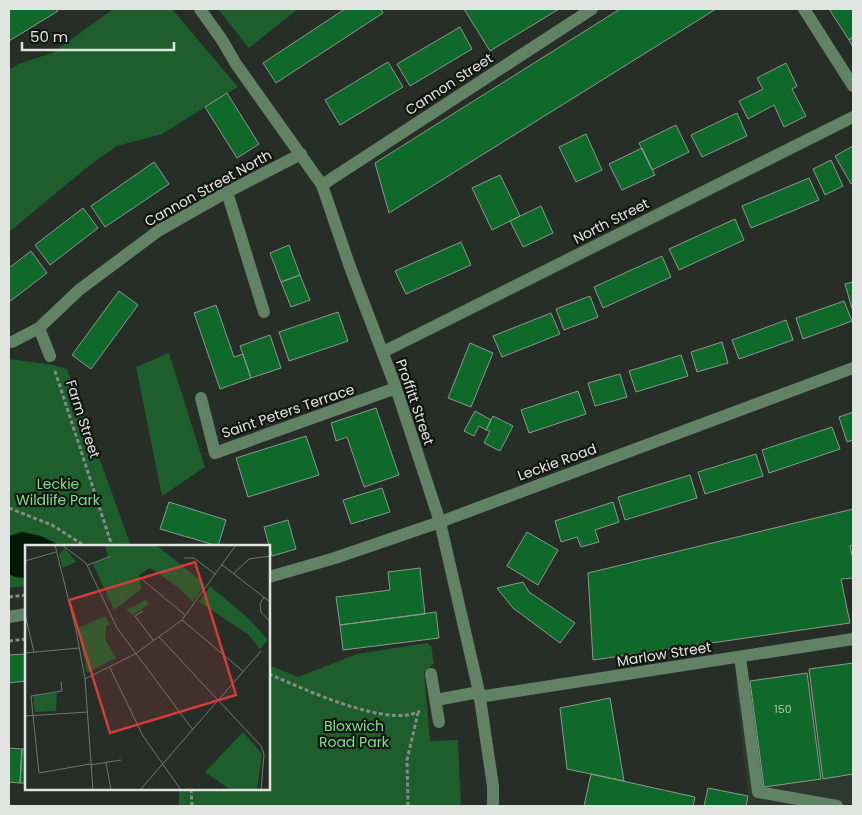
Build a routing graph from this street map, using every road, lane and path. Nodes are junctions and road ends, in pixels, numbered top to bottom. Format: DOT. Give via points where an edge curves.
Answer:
graph roads {
  1 [pos="200,9"];
  2 [pos="592,9"];
  3 [pos="804,9"];
  4 [pos="853,86"];
  5 [pos="853,117"];
  6 [pos="301,154"];
  7 [pos="322,184"];
  8 [pos="227,192"];
  9 [pos="264,312"];
  10 [pos="39,328"];
  11 [pos="12,342"];
  12 [pos="383,352"];
  13 [pos="50,356"];
  14 [pos="853,368"];
  15 [pos="396,388"];
  16 [pos="201,398"];
  17 [pos="9,508"];
  18 [pos="440,522"];
  19 [pos="84,545"];
  20 [pos="112,545"];
  21 [pos="270,577"];
  22 [pos="25,595"];
  23 [pos="9,597"];
  24 [pos="25,614"];
  25 [pos="9,617"];
  26 [pos="25,639"];
  27 [pos="853,639"];
  28 [pos="9,641"];
  29 [pos="740,657"];
  30 [pos="270,674"];
  31 [pos="431,674"];
  32 [pos="479,695"];
  33 [pos="436,700"];
  34 [pos="418,713"];
  35 [pos="439,722"];
  36 [pos="191,790"];
  37 [pos="192,806"];
  38 [pos="408,806"];
  39 [pos="493,806"];
  40 [pos="837,806"];
  1 -- 6 [label="street, Proffitt Street"];
  2 -- 7 [label="street, Cannon Street"];
  3 -- 4 [label="street"];
  5 -- 12 [label="street, North Street"];
  6 -- 7 [label="street, Proffitt Street"];
  6 -- 8 [label="street, Cannon Street North"];
  7 -- 12 [label="street, Proffitt Street"];
  8 -- 9 [label="street"];
  8 -- 10 [label="street, Cannon Street North" via="150,237 79,290"];
  10 -- 11 [label="street, Cannon Street North"];
  10 -- 13 [label="street"];
  12 -- 15 [label="street, Proffitt Street"];
  13 -- 20 [label="path, Farm Street"];
  14 -- 18 [label="street, Leckie Road"];
  15 -- 16 [label="street, Saint Peters Terrace" via="215,452"];
  15 -- 18 [label="street, Proffitt Street"];
  17 -- 19 [label="path" via="52,525"];
  18 -- 21 [label="street, Leckie Road"];
  18 -- 32 [label="street, Proffitt Street"];
  22 -- 23 [label="path"];
  24 -- 25 [label="street"];
  26 -- 28 [label="path"];
  27 -- 29 [label="street, Marlow Street"];
  29 -- 32 [label="street, Marlow Street"];
  29 -- 40 [label="street" via="758,792"];
  30 -- 34 [label="path" via="372,713"];
  31 -- 33 [label="street"];
  32 -- 33 [label="street, Marlow Street"];
  32 -- 39 [label="street, Proffitt Street" via="493,786"];
  33 -- 34 [label="path"];
  33 -- 35 [label="street"];
  34 -- 38 [label="path" via="407,760"];
  36 -- 37 [label="path"];
}
